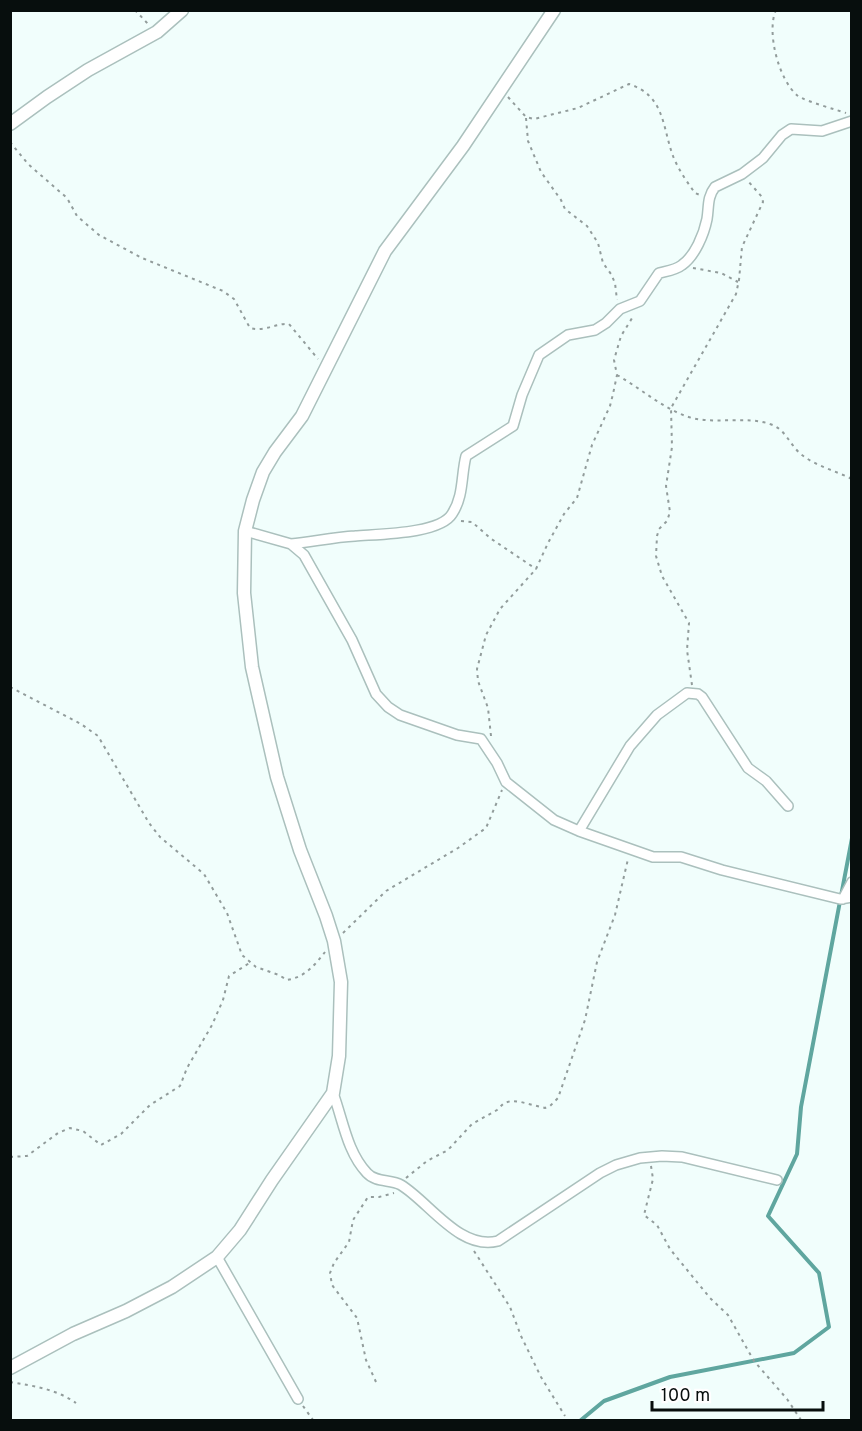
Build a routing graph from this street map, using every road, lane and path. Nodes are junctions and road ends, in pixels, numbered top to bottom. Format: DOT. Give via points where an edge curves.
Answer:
graph roads {
  1 [pos="135,10"];
  2 [pos="182,10"];
  3 [pos="554,10"];
  4 [pos="776,10"];
  5 [pos="157,32"];
  6 [pos="500,88"];
  7 [pos="852,113"];
  8 [pos="526,117"];
  9 [pos="852,121"];
  10 [pos="10,124"];
  11 [pos="10,142"];
  12 [pos="742,174"];
  13 [pos="708,197"];
  14 [pos="681,267"];
  15 [pos="739,283"];
  16 [pos="640,302"];
  17 [pos="620,309"];
  18 [pos="326,369"];
  19 [pos="616,375"];
  20 [pos="671,408"];
  21 [pos="852,479"];
  22 [pos="446,522"];
  23 [pos="245,531"];
  24 [pos="291,544"];
  25 [pos="536,569"];
  26 [pos="10,687"];
  27 [pos="693,693"];
  28 [pos="489,749"];
  29 [pos="506,782"];
  30 [pos="788,806"];
  31 [pos="579,831"];
  32 [pos="630,848"];
  33 [pos="852,882"];
  34 [pos="848,898"];
  35 [pos="334,941"];
  36 [pos="251,962"];
  37 [pos="333,1093"];
  38 [pos="10,1157"];
  39 [pos="649,1157"];
  40 [pos="777,1180"];
  41 [pos="401,1185"];
  42 [pos="409,1192"];
  43 [pos="464,1236"];
  44 [pos="217,1257"];
  45 [pos="10,1368"];
  46 [pos="10,1382"];
  47 [pos="376,1382"];
  48 [pos="298,1399"];
  49 [pos="76,1403"];
  50 [pos="565,1416"];
  51 [pos="313,1420"];
  52 [pos="801,1420"];
  1 -- 5 [label="path"];
  2 -- 5 [label="street"];
  3 -- 6 [label="street"];
  4 -- 7 [label="path" via="772,32 779,67 787,83 800,98"];
  5 -- 10 [label="street" via="88,70"];
  6 -- 8 [label="path"];
  6 -- 18 [label="street" via="463,146 385,251"];
  8 -- 13 [label="path" via="561,113 629,84 637,87 657,105 673,158 686,181 694,193"];
  8 -- 17 [label="path" via="528,141 541,172 565,209 587,226 598,243 603,263 615,283"];
  9 -- 12 [label="street" via="822,131 790,129"];
  11 -- 18 [label="path" via="28,164 68,198 77,216 99,235 141,258 223,291 234,299 250,328 261,330 290,324"];
  12 -- 13 [label="street" via="715,187"];
  12 -- 15 [label="path" via="764,202 741,247"];
  13 -- 14 [label="street" via="701,237"];
  14 -- 15 [label="path" via="721,273"];
  14 -- 16 [label="street" via="659,273"];
  15 -- 20 [label="path"];
  16 -- 17 [label="street"];
  16 -- 19 [label="path" via="621,336 614,360"];
  17 -- 22 [label="street" via="595,330 568,335 539,355 513,426 466,456 462,489"];
  18 -- 23 [label="street" via="302,416 263,472"];
  19 -- 20 [label="path"];
  19 -- 25 [label="path" via="610,406 592,445 577,498 564,514"];
  20 -- 21 [label="path" via="692,417 721,422 769,424 782,431 802,455"];
  20 -- 27 [label="path" via="672,447 666,486 670,512 659,529 656,556 665,583 689,623 687,650"];
  22 -- 24 [label="street" via="389,535"];
  22 -- 25 [label="path" via="472,522"];
  23 -- 24 [label="street"];
  23 -- 35 [label="street" via="246,615 252,667 268,741 300,850"];
  24 -- 28 [label="street" via="311,565 376,694 388,707 438,729 481,739"];
  25 -- 28 [label="path" via="500,609 480,654 478,681 492,731"];
  26 -- 36 [label="path" via="98,736 149,823 204,874 227,913 242,955"];
  27 -- 30 [label="street" via="706,702 748,768"];
  27 -- 31 [label="street" via="684,694 657,715 630,746"];
  28 -- 29 [label="street"];
  29 -- 31 [label="street" via="554,820"];
  29 -- 35 [label="path" via="486,828 386,891"];
  31 -- 32 [label="street"];
  32 -- 34 [label="street" via="653,857 681,857"];
  32 -- 41 [label="path" via="615,915 597,962 585,1020 558,1098 545,1107 504,1103 472,1124 448,1150 414,1170"];
  33 -- 34 [label="street"];
  35 -- 36 [label="path" via="313,968 296,979 287,981"];
  35 -- 37 [label="street" via="341,982 339,1056"];
  36 -- 38 [label="path" via="230,976 216,1017 180,1086 150,1105 121,1134 101,1144 83,1131 70,1128 27,1156"];
  37 -- 41 [label="street" via="360,1165 374,1178"];
  37 -- 44 [label="street" via="240,1230"];
  39 -- 40 [label="street" via="682,1157"];
  39 -- 43 [label="street" via="600,1173 498,1241 490,1243"];
  39 -- 52 [label="path" via="653,1179 644,1215 657,1225 670,1249 728,1315 754,1361"];
  41 -- 42 [label="street"];
  42 -- 43 [label="street"];
  42 -- 47 [label="path" via="368,1197 353,1220 349,1242 330,1273 332,1285 357,1318 366,1360"];
  43 -- 50 [label="path" via="510,1307 541,1377"];
  44 -- 45 [label="street" via="135,1306"];
  44 -- 48 [label="street"];
  46 -- 49 [label="path" via="59,1392"];
  48 -- 51 [label="path"];
}
